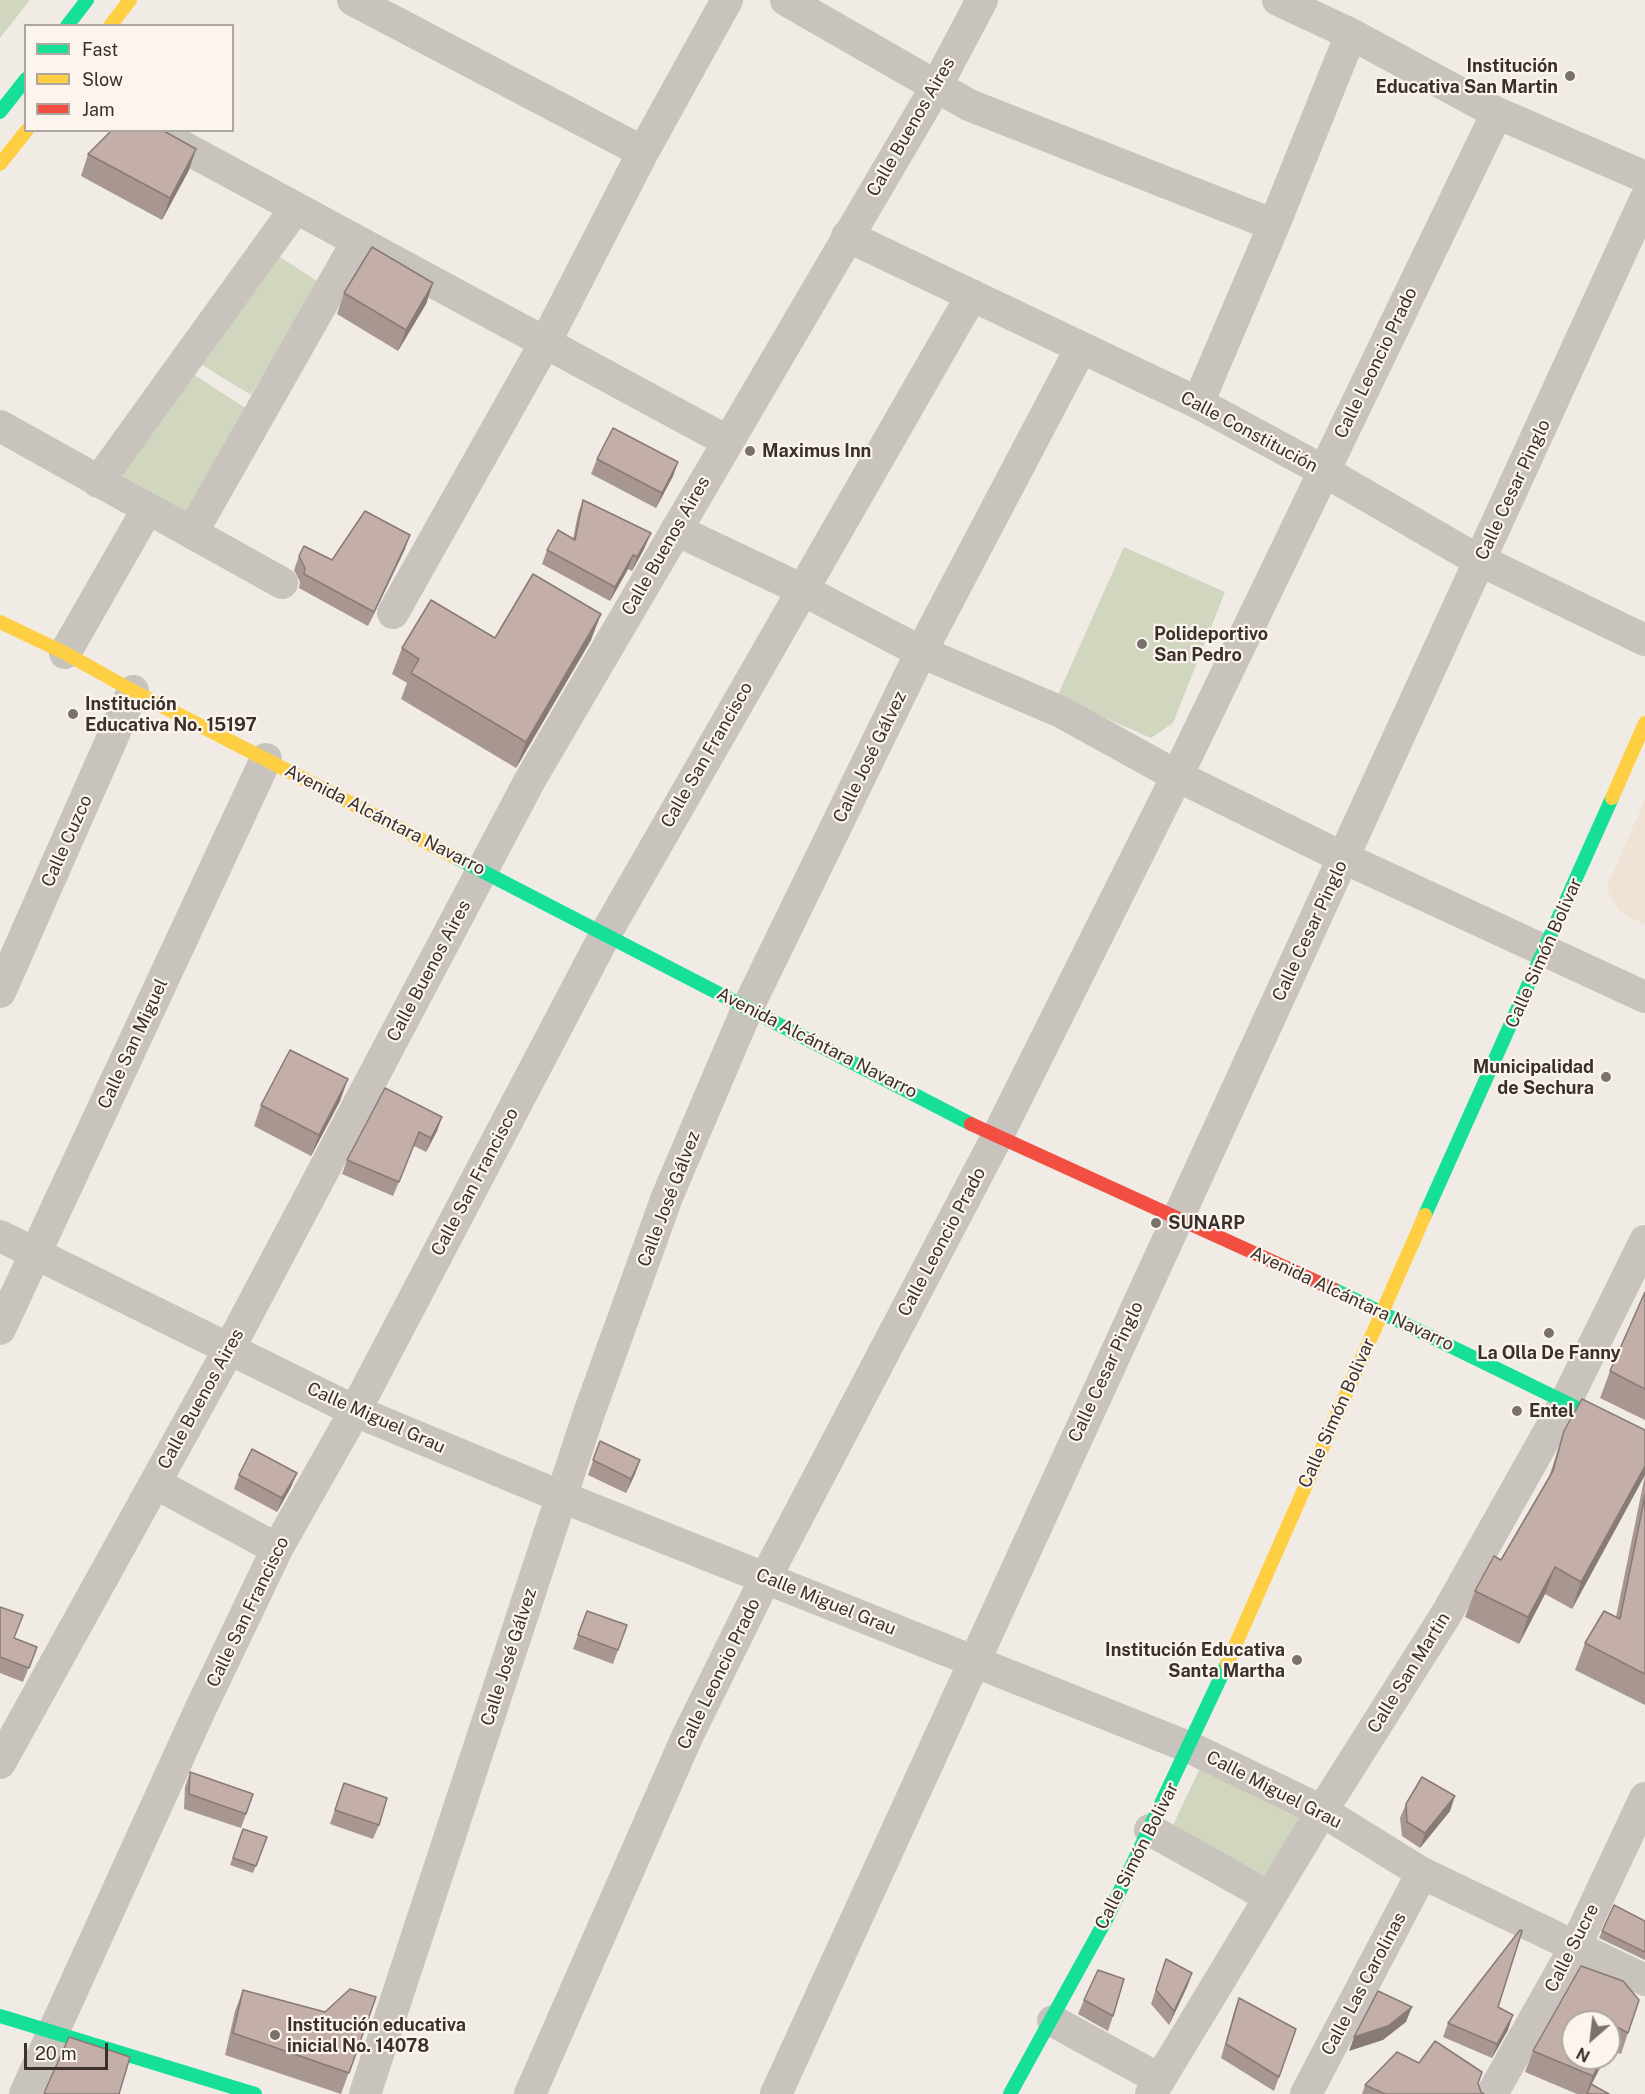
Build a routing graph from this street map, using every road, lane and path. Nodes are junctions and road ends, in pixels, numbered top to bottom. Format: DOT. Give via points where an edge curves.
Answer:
graph roads {
  1 [pos="87,0"];
  2 [pos="130,0"];
  3 [pos="353,0"];
  4 [pos="727,0"];
  5 [pos="786,0"];
  6 [pos="982,0"];
  7 [pos="1278,0"];
  8 [pos="69,24"];
  9 [pos="112,24"];
  10 [pos="1351,34"];
  11 [pos="24,82"];
  12 [pos="936,87"];
  13 [pos="0,112"];
  14 [pos="1497,113"];
  15 [pos="25,132"];
  16 [pos="156,132"];
  17 [pos="643,152"];
  18 [pos="0,164"];
  19 [pos="1645,177"];
  20 [pos="1645,200"];
  21 [pos="295,209"];
  22 [pos="1274,225"];
  23 [pos="847,236"];
  24 [pos="357,242"];
  25 [pos="972,296"];
  26 [pos="545,343"];
  27 [pos="1081,348"];
  28 [pos="1198,403"];
  29 [pos="0,426"];
  30 [pos="727,441"];
  31 [pos="1324,471"];
  32 [pos="98,482"];
  33 [pos="147,510"];
  34 [pos="676,530"];
  35 [pos="193,531"];
  36 [pos="1480,561"];
  37 [pos="282,583"];
  38 [pos="801,589"];
  39 [pos="393,613"];
  40 [pos="0,622"];
  41 [pos="1645,640"];
  42 [pos="921,652"];
  43 [pos="65,653"];
  44 [pos="134,691"];
  45 [pos="1645,723"];
  46 [pos="266,759"];
  47 [pos="1177,776"];
  48 [pos="1344,858"];
  49 [pos="482,870"];
  50 [pos="606,933"];
  51 [pos="1546,950"];
  52 [pos="0,992"];
  53 [pos="1645,997"];
  54 [pos="748,1007"];
  55 [pos="997,1137"];
  56 [pos="1176,1219"];
  57 [pos="0,1236"];
  58 [pos="1645,1241"];
  59 [pos="35,1253"];
  60 [pos="1382,1311"];
  61 [pos="0,1329"];
  62 [pos="228,1351"];
  63 [pos="1566,1401"];
  64 [pos="355,1411"];
  65 [pos="1645,1442"];
  66 [pos="155,1483"];
  67 [pos="562,1497"];
  68 [pos="277,1549"];
  69 [pos="766,1577"];
  70 [pos="972,1662"];
  71 [pos="1191,1748"];
  72 [pos="0,1763"];
  73 [pos="1645,1798"];
  74 [pos="1322,1811"];
  75 [pos="1150,1830"];
  76 [pos="1422,1873"];
  77 [pos="1270,1897"];
  78 [pos="1575,1947"];
  79 [pos="1645,1980"];
  80 [pos="0,2016"];
  81 [pos="1053,2021"];
  82 [pos="52,2032"];
  83 [pos="1155,2086"];
  84 [pos="25,2094"];
  85 [pos="255,2094"];
  86 [pos="364,2094"];
  87 [pos="530,2094"];
  88 [pos="776,2094"];
  89 [pos="1010,2094"];
  90 [pos="1306,2094"];
  91 [pos="1492,2094"];
  1 -- 8 [label="street"];
  2 -- 9 [label="street"];
  3 -- 17 [label="street"];
  4 -- 17 [label="street"];
  5 -- 12 [label="street"];
  6 -- 12 [label="street, Calle Buenos Aires"];
  7 -- 10 [label="street"];
  10 -- 14 [label="street"];
  10 -- 22 [label="street"];
  11 -- 13 [label="street"];
  12 -- 22 [label="street" via="969,105"];
  12 -- 23 [label="street, Calle Buenos Aires"];
  14 -- 19 [label="street"];
  14 -- 31 [label="street, Calle Leoncio Prado"];
  15 -- 18 [label="street"];
  16 -- 21 [label="street"];
  17 -- 26 [label="street"];
  20 -- 36 [label="street, Calle Cesar Pinglo"];
  21 -- 24 [label="street"];
  21 -- 32 [label="street"];
  22 -- 28 [label="street"];
  23 -- 25 [label="street, Calle Constitución"];
  23 -- 30 [label="street, Calle Buenos Aires"];
  24 -- 26 [label="street"];
  24 -- 35 [label="street"];
  25 -- 27 [label="street, Calle Constitución"];
  25 -- 38 [label="street, Calle San Francisco"];
  26 -- 30 [label="street"];
  26 -- 39 [label="street"];
  27 -- 28 [label="street, Calle Constitución"];
  27 -- 42 [label="street, Calle José Gálvez"];
  28 -- 31 [label="street, Calle Constitución"];
  29 -- 32 [label="street"];
  30 -- 34 [label="street, Calle Buenos Aires"];
  31 -- 36 [label="street, Calle Constitución"];
  31 -- 47 [label="street, Calle Leoncio Prado"];
  32 -- 33 [label="street"];
  33 -- 35 [label="street"];
  33 -- 43 [label="street"];
  34 -- 38 [label="street"];
  34 -- 49 [label="street, Calle Buenos Aires"];
  35 -- 37 [label="street"];
  36 -- 41 [label="street, Calle Constitución"];
  36 -- 48 [label="street, Calle Cesar Pinglo"];
  38 -- 42 [label="street"];
  38 -- 50 [label="street, Calle San Francisco"];
  40 -- 43 [label="street, Avenida Alcántara Navarro"];
  42 -- 47 [label="street" via="1061,712"];
  42 -- 54 [label="street, Calle José Gálvez"];
  43 -- 44 [label="street, Avenida Alcántara Navarro"];
  44 -- 46 [label="street, Avenida Alcántara Navarro"];
  44 -- 52 [label="street, Calle Cuzco"];
  45 -- 51 [label="street, Calle Simón Bolivar"];
  46 -- 49 [label="street, Avenida Alcántara Navarro"];
  46 -- 59 [label="street, Calle San Miguel"];
  47 -- 48 [label="street"];
  47 -- 55 [label="street, Calle Leoncio Prado"];
  48 -- 51 [label="street"];
  48 -- 56 [label="street, Calle Cesar Pinglo"];
  49 -- 50 [label="street, Avenida Alcántara Navarro"];
  49 -- 62 [label="street, Calle Buenos Aires"];
  50 -- 54 [label="street, Avenida Alcántara Navarro"];
  50 -- 64 [label="street, Calle San Francisco"];
  51 -- 53 [label="street"];
  51 -- 60 [label="street, Calle Simón Bolivar"];
  54 -- 55 [label="street, Avenida Alcántara Navarro"];
  54 -- 67 [label="street, Calle José Gálvez" via="667,1197"];
  55 -- 56 [label="street, Avenida Alcántara Navarro"];
  55 -- 69 [label="street, Calle Leoncio Prado"];
  56 -- 60 [label="street, Avenida Alcántara Navarro"];
  56 -- 70 [label="street, Calle Cesar Pinglo"];
  57 -- 59 [label="street, Calle Miguel Grau"];
  58 -- 63 [label="street, Calle San Martin"];
  59 -- 61 [label="street, Calle San Miguel"];
  59 -- 62 [label="street, Calle Miguel Grau"];
  60 -- 63 [label="street, Avenida Alcántara Navarro"];
  60 -- 71 [label="street, Calle Simón Bolivar"];
  62 -- 64 [label="street, Calle Miguel Grau"];
  62 -- 66 [label="street, Calle Buenos Aires"];
  63 -- 65 [label="street, Avenida Alcántara Navarro"];
  63 -- 74 [label="street, Calle San Martin" via="1447,1613"];
  64 -- 67 [label="street, Calle Miguel Grau"];
  64 -- 68 [label="street, Calle San Francisco"];
  66 -- 68 [label="street"];
  66 -- 72 [label="street, Calle Buenos Aires"];
  67 -- 69 [label="street, Calle Miguel Grau"];
  67 -- 86 [label="street, Calle José Gálvez"];
  68 -- 82 [label="street, Calle San Francisco"];
  69 -- 70 [label="street, Calle Miguel Grau"];
  69 -- 87 [label="street, Calle Leoncio Prado" via="687,1737"];
  70 -- 71 [label="street, Calle Miguel Grau"];
  70 -- 88 [label="street, Calle Cesar Pinglo"];
  71 -- 74 [label="street, Calle Miguel Grau"];
  71 -- 75 [label="street, Calle Simón Bolivar"];
  73 -- 78 [label="street, Calle Sucre"];
  74 -- 76 [label="street, Calle Miguel Grau"];
  74 -- 77 [label="street, Calle San Martin"];
  75 -- 77 [label="street"];
  75 -- 81 [label="street, Calle Simón Bolivar"];
  76 -- 78 [label="street, Calle Miguel Grau"];
  76 -- 90 [label="street, Calle Las Carolinas"];
  77 -- 83 [label="street, Calle San Martin"];
  78 -- 79 [label="street, Calle Miguel Grau"];
  78 -- 91 [label="street, Calle Sucre"];
  80 -- 82 [label="street"];
  81 -- 83 [label="street"];
  81 -- 89 [label="street, Calle Simón Bolivar"];
  82 -- 84 [label="street, Calle San Francisco"];
  82 -- 85 [label="street"];
}
